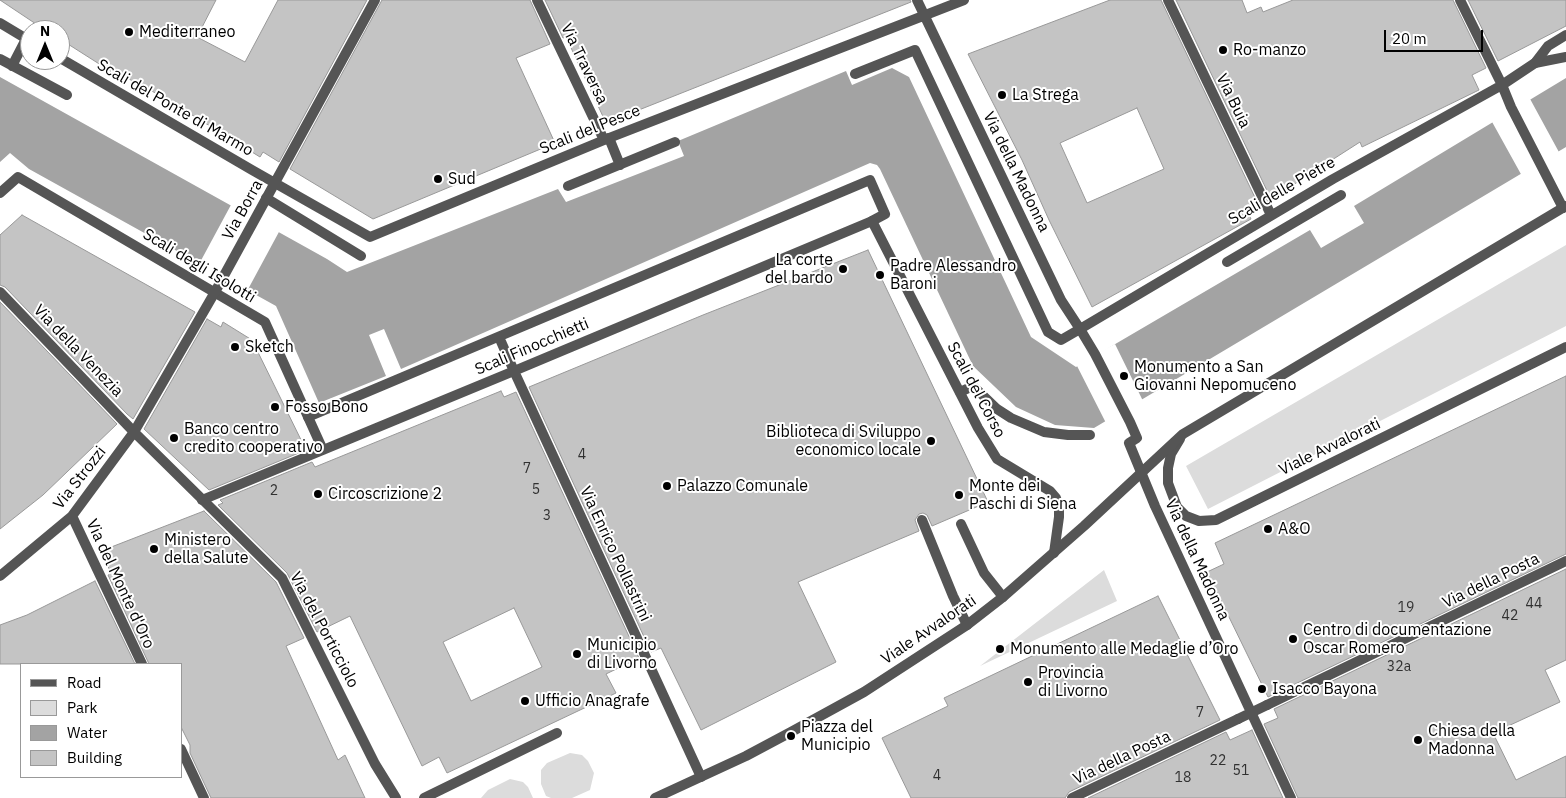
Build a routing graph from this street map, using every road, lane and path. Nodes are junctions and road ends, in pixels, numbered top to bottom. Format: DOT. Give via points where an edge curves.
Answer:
graph roads {
  1 [pos="375,0"];
  2 [pos="537,0"];
  3 [pos="917,0"];
  4 [pos="964,0"];
  5 [pos="1168,0"];
  6 [pos="1460,0"];
  7 [pos="924,16"];
  8 [pos="0,23"];
  9 [pos="20,35"];
  10 [pos="1566,35"];
  11 [pos="20,53"];
  12 [pos="1566,57"];
  13 [pos="0,59"];
  14 [pos="1535,63"];
  15 [pos="70,64"];
  16 [pos="12,66"];
  17 [pos="854,74"];
  18 [pos="1502,85"];
  19 [pos="67,95"];
  20 [pos="606,139"];
  21 [pos="675,142"];
  22 [pos="620,165"];
  23 [pos="275,183"];
  24 [pos="568,186"];
  25 [pos="0,193"];
  26 [pos="1341,194"];
  27 [pos="266,198"];
  28 [pos="1564,207"];
  29 [pos="1271,215"];
  30 [pos="872,221"];
  31 [pos="1280,231"];
  32 [pos="361,256"];
  33 [pos="1227,262"];
  34 [pos="0,292"];
  35 [pos="215,292"];
  36 [pos="1080,329"];
  37 [pos="499,337"];
  38 [pos="1566,347"];
  39 [pos="514,371"];
  40 [pos="960,392"];
  41 [pos="308,417"];
  42 [pos="134,432"];
  43 [pos="1182,434"];
  44 [pos="1090,435"];
  45 [pos="324,450"];
  46 [pos="1142,472"];
  47 [pos="202,500"];
  48 [pos="72,516"];
  49 [pos="922,520"];
  50 [pos="961,524"];
  51 [pos="1054,553"];
  52 [pos="1566,561"];
  53 [pos="0,576"];
  54 [pos="1003,597"];
  55 [pos="967,625"];
  56 [pos="142,663"];
  57 [pos="1252,713"];
  58 [pos="557,733"];
  59 [pos="182,751"];
  60 [pos="701,777"];
  61 [pos="204,798"];
  62 [pos="396,798"];
  63 [pos="424,798"];
  64 [pos="655,798"];
  65 [pos="1072,798"];
  66 [pos="1291,798"];
  1 -- 23 [label="street, Via Borra"];
  2 -- 20 [label="street, Via Traversa"];
  3 -- 7 [label="street, Via della Madonna"];
  4 -- 7 [label="street, Scali del Pesce"];
  5 -- 29 [label="street, Via Buia"];
  6 -- 18 [label="street"];
  7 -- 20 [label="street, Scali del Pesce"];
  7 -- 36 [label="street, Via della Madonna" via="1061,300"];
  8 -- 9 [label="street"];
  10 -- 14 [label="street" via="1548,46"];
  11 -- 16 [label="street"];
  12 -- 14 [label="street"];
  13 -- 16 [label="street"];
  14 -- 18 [label="street, Scali delle Pietre"];
  15 -- 23 [label="street, Scali del Ponte di Marmo"];
  16 -- 19 [label="street"];
  17 -- 36 [label="street, Scali delle Pietre" via="915,50 1048,332 1061,340"];
  18 -- 28 [label="street"];
  18 -- 29 [label="street, Scali delle Pietre"];
  20 -- 22 [label="street, Via Traversa"];
  20 -- 23 [label="street, Scali del Pesce" via="370,237"];
  21 -- 22 [label="street"];
  22 -- 24 [label="street"];
  23 -- 27 [label="street, Via Borra"];
  25 -- 35 [label="street, Scali degli Isolotti" via="18,178"];
  26 -- 31 [label="street"];
  27 -- 32 [label="street"];
  27 -- 35 [label="street, Via Borra"];
  28 -- 43 [label="street, Viale Avvalorati"];
  29 -- 31 [label="street, Via Buia"];
  29 -- 36 [label="street, Scali delle Pietre"];
  30 -- 37 [label="street" via="885,214 870,180"];
  30 -- 39 [label="street, Scali Finocchietti"];
  30 -- 40 [label="street, Scali del Corso"];
  31 -- 33 [label="street"];
  34 -- 42 [label="street, Via della Venezia"];
  35 -- 41 [label="street, Scali degli Isolotti" via="265,322"];
  35 -- 42 [label="street, Via Borra"];
  36 -- 46 [label="street, Via della Madonna" via="1137,438 1129,443"];
  37 -- 39 [label="street, Via Enrico Pollastrini"];
  37 -- 41 [label="street"];
  38 -- 43 [label="street, Viale Avvalorati" via="1216,520 1199,521 1186,516 1177,507 1171,493 1168,482 1171,454"];
  39 -- 45 [label="street, Scali Finocchietti"];
  39 -- 60 [label="street, Via Enrico Pollastrini"];
  40 -- 44 [label="street" via="973,386 1010,418 1044,432"];
  40 -- 51 [label="street, Scali del Corso" via="997,459 1050,491 1056,498 1059,517"];
  41 -- 45 [label="street, Scali degli Isolotti"];
  42 -- 47 [label="street, Via del Porticciolo"];
  42 -- 48 [label="street, Via Strozzi"];
  43 -- 46 [label="street, Viale Avvalorati"];
  45 -- 47 [label="street, Scali Finocchietti"];
  46 -- 51 [label="street, Viale Avvalorati"];
  46 -- 57 [label="street, Via della Madonna"];
  47 -- 62 [label="street, Via del Porticciolo" via="282,578 375,764"];
  48 -- 53 [label="street, Via Strozzi"];
  48 -- 56 [label="street, Via del Monte d'Oro"];
  49 -- 55 [label="street"];
  50 -- 54 [label="street" via="984,572"];
  51 -- 54 [label="street, Viale Avvalorati"];
  52 -- 57 [label="street, Via della Posta"];
  54 -- 55 [label="street, Viale Avvalorati"];
  55 -- 60 [label="street, Viale Avvalorati" via="864,692"];
  57 -- 65 [label="street, Via della Posta"];
  57 -- 66 [label="street, Via della Madonna"];
  58 -- 63 [label="street"];
  59 -- 61 [label="street"];
  60 -- 64 [label="street, Viale Avvalorati"];
}
